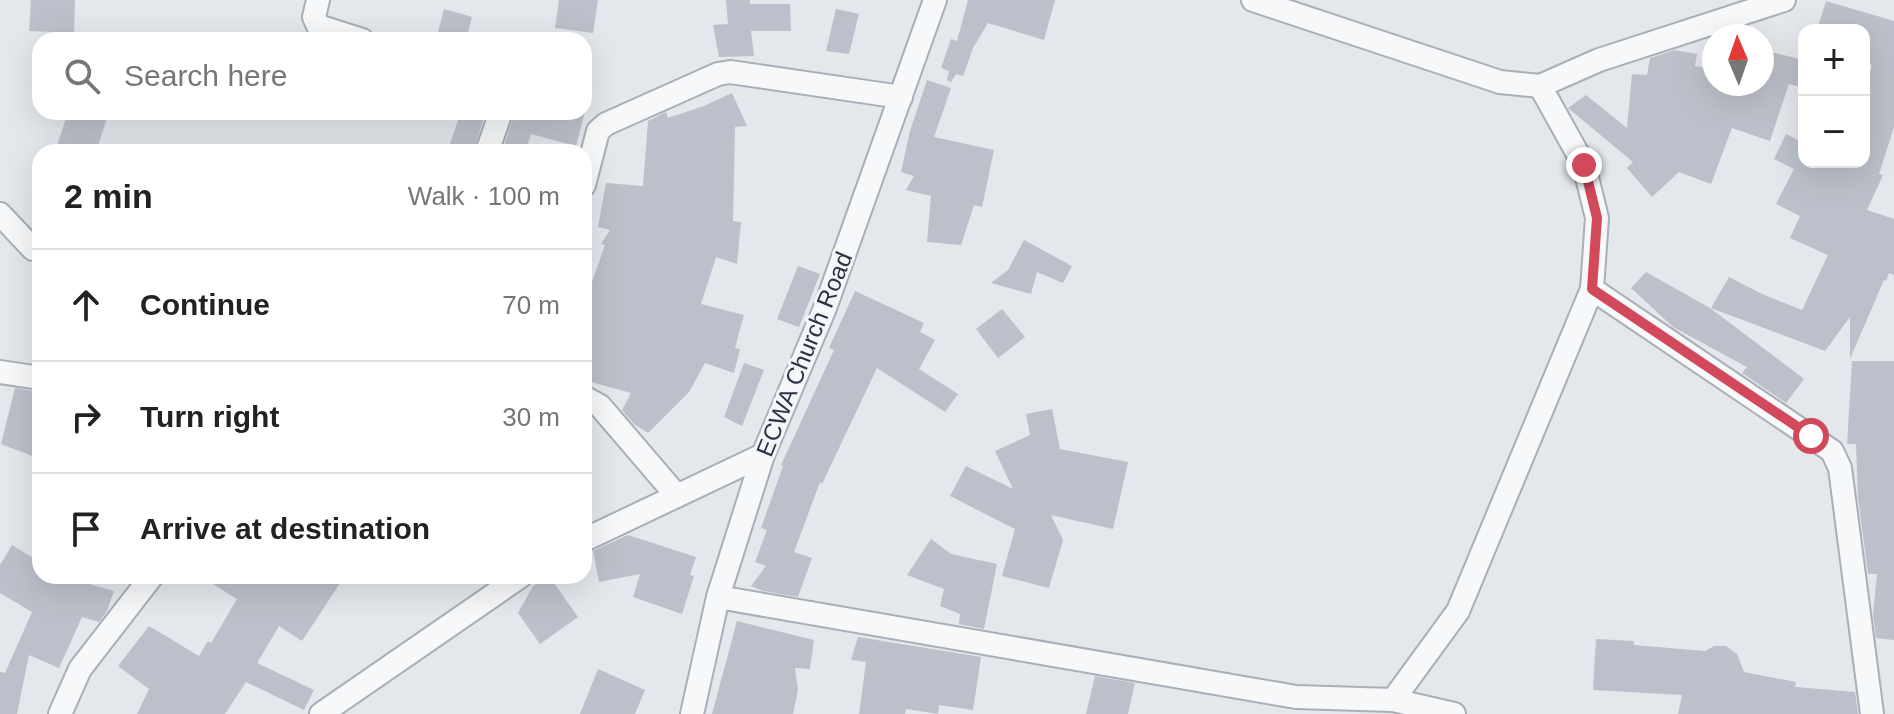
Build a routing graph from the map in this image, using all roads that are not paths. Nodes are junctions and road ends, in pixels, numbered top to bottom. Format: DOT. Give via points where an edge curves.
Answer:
graph roads {
  1 [pos="318,0"];
  2 [pos="935,0"];
  3 [pos="1253,0"];
  4 [pos="1783,0"];
  5 [pos="337,32"];
  6 [pos="1540,86"];
  7 [pos="901,97"];
  8 [pos="498,120"];
  9 [pos="490,144"];
  10 [pos="592,154"];
  11 [pos="0,214"];
  12 [pos="32,248"];
  13 [pos="1592,289"];
  14 [pos="0,372"];
  15 [pos="32,377"];
  16 [pos="592,402"];
  17 [pos="763,455"];
  18 [pos="677,496"];
  19 [pos="592,536"];
  20 [pos="146,584"];
  21 [pos="509,584"];
  22 [pos="718,597"];
  23 [pos="1393,700"];
  24 [pos="1296,706"];
  25 [pos="60,714"];
  26 [pos="321,714"];
  27 [pos="692,714"];
  28 [pos="1454,714"];
  29 [pos="1872,714"];
  1 -- 5 [label="street" via="318,26"];
  2 -- 7 [label="street, ECWA Church Road"];
  3 -- 6 [label="street" via="1500,82"];
  4 -- 6 [label="street" via="1599,60"];
  6 -- 13 [label="street" via="1584,165 1597,218"];
  7 -- 10 [label="street" via="718,74 606,124 598,131"];
  7 -- 17 [label="street, ECWA Church Road" via="825,308"];
  8 -- 9 [label="street"];
  11 -- 12 [label="street"];
  13 -- 23 [label="street" via="1458,611"];
  13 -- 29 [label="street" via="1832,451 1840,468"];
  14 -- 15 [label="street"];
  16 -- 18 [label="street"];
  17 -- 18 [label="street"];
  17 -- 22 [label="street, ECWA Church Road"];
  18 -- 19 [label="street"];
  20 -- 25 [label="street" via="80,669"];
  21 -- 26 [label="street"];
  22 -- 24 [label="street"];
  22 -- 27 [label="street, ECWA Church Road"];
  23 -- 24 [label="street"];
  23 -- 28 [label="street"];
}
